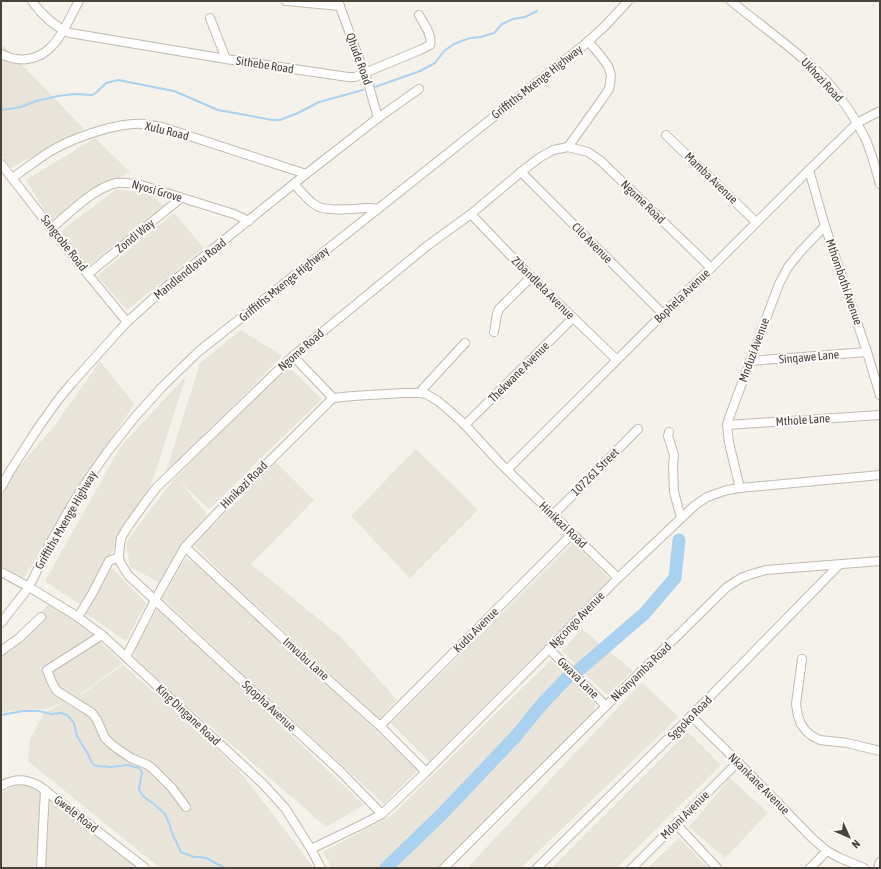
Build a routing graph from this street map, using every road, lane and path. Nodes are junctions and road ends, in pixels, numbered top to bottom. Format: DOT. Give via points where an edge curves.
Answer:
graph roads {
  1 [pos="32,1"];
  2 [pos="79,1"];
  3 [pos="286,1"];
  4 [pos="628,1"];
  5 [pos="731,1"];
  6 [pos="339,4"];
  7 [pos="419,15"];
  8 [pos="210,18"];
  9 [pos="63,30"];
  10 [pos="588,41"];
  11 [pos="1,54"];
  12 [pos="226,59"];
  13 [pos="364,72"];
  14 [pos="419,89"];
  15 [pos="880,111"];
  16 [pos="378,118"];
  17 [pos="857,123"];
  18 [pos="666,135"];
  19 [pos="568,147"];
  20 [pos="1,164"];
  21 [pos="809,170"];
  22 [pos="521,172"];
  23 [pos="306,174"];
  24 [pos="12,178"];
  25 [pos="294,184"];
  26 [pos="880,184"];
  27 [pos="182,198"];
  28 [pos="378,209"];
  29 [pos="471,214"];
  30 [pos="249,221"];
  31 [pos="756,222"];
  32 [pos="825,226"];
  33 [pos="52,228"];
  34 [pos="711,268"];
  35 [pos="88,274"];
  36 [pos="531,277"];
  37 [pos="663,314"];
  38 [pos="573,318"];
  39 [pos="127,322"];
  40 [pos="494,332"];
  41 [pos="465,342"];
  42 [pos="867,352"];
  43 [pos="293,356"];
  44 [pos="617,360"];
  45 [pos="750,361"];
  46 [pos="419,393"];
  47 [pos="880,395"];
  48 [pos="333,398"];
  49 [pos="880,415"];
  50 [pos="727,424"];
  51 [pos="465,425"];
  52 [pos="638,429"];
  53 [pos="669,432"];
  54 [pos="507,470"];
  55 [pos="880,475"];
  56 [pos="1,488"];
  57 [pos="740,488"];
  58 [pos="553,515"];
  59 [pos="681,518"];
  60 [pos="572,534"];
  61 [pos="185,547"];
  62 [pos="119,557"];
  63 [pos="880,561"];
  64 [pos="839,565"];
  65 [pos="1,572"];
  66 [pos="618,578"];
  67 [pos="29,587"];
  68 [pos="155,600"];
  69 [pos="41,617"];
  70 [pos="78,617"];
  71 [pos="1,622"];
  72 [pos="102,635"];
  73 [pos="549,649"];
  74 [pos="1,650"];
  75 [pos="126,657"];
  76 [pos="802,659"];
  77 [pos="606,706"];
  78 [pos="692,716"];
  79 [pos="380,726"];
  80 [pos="880,751"];
  81 [pos="738,762"];
  82 [pos="426,772"];
  83 [pos="1,786"];
  84 [pos="45,790"];
  85 [pos="186,807"];
  86 [pos="382,814"];
  87 [pos="676,824"];
  88 [pos="311,849"];
  89 [pos="827,851"];
  90 [pos="880,862"];
  91 [pos="41,868"];
  92 [pos="145,868"];
  93 [pos="322,868"];
  94 [pos="444,868"];
  95 [pos="537,868"];
  96 [pos="632,868"];
  97 [pos="717,868"];
  98 [pos="810,868"];
  99 [pos="864,868"];
  100 [pos="878,868"];
  1 -- 9 [label="street"];
  2 -- 9 [label="street"];
  3 -- 6 [label="street"];
  4 -- 10 [label="street, Griffiths Mxenge Highway"];
  5 -- 17 [label="street, Ukhozi Road" via="819,73 846,105"];
  6 -- 13 [label="street, Qhude Road"];
  7 -- 13 [label="street, Sithebe Road" via="430,36 430,44"];
  8 -- 12 [label="street"];
  9 -- 11 [label="street" via="51,47 34,58 18,60"];
  9 -- 12 [label="street, Sithebe Road"];
  10 -- 19 [label="street" via="608,66 610,84"];
  10 -- 28 [label="street, Griffiths Mxenge Highway"];
  12 -- 13 [label="street, Sithebe Road" via="340,77 355,77"];
  13 -- 16 [label="street, Qhude Road"];
  14 -- 16 [label="street, Mandlendlovu Road"];
  15 -- 17 [label="street, Bophela Avenue"];
  16 -- 23 [label="street, Mandlendlovu Road"];
  17 -- 21 [label="street, Bophela Avenue"];
  17 -- 26 [label="street, Ukhozi Road" via="866,141"];
  18 -- 31 [label="street, Mamba Avenue"];
  19 -- 22 [label="street, Ngome Road" via="553,150"];
  19 -- 34 [label="street, Ngome Road" via="588,152 601,161"];
  20 -- 24 [label="street, Sangcobe Road"];
  21 -- 31 [label="street, Bophela Avenue"];
  21 -- 32 [label="street, Mthombothi Avenue"];
  22 -- 29 [label="street, Ngome Road"];
  22 -- 37 [label="street, Cilo Avenue"];
  23 -- 24 [label="street, Xulu Road" via="143,124 106,129 57,147"];
  23 -- 25 [label="street, Mandlendlovu Road"];
  24 -- 33 [label="street, Sangcobe Road"];
  25 -- 28 [label="street" via="310,200 325,209"];
  25 -- 30 [label="street, Mandlendlovu Road"];
  27 -- 30 [label="street, Nyosi Grove"];
  27 -- 33 [label="street, Nyosi Grove" via="141,185 117,183 90,196"];
  27 -- 35 [label="street, Zondi Way"];
  28 -- 67 [label="street, Griffiths Mxenge Highway" via="198,352 162,387 130,423 87,481 53,538"];
  29 -- 36 [label="street, Zibandlela Avenue"];
  29 -- 43 [label="street, Ngome Road" via="427,246"];
  30 -- 39 [label="street, Mandlendlovu Road" via="167,286"];
  31 -- 34 [label="street, Bophela Avenue"];
  32 -- 42 [label="street, Mthombothi Avenue"];
  32 -- 45 [label="street, Mnduzi Avenue" via="788,267"];
  33 -- 35 [label="street, Sangcobe Road"];
  34 -- 37 [label="street, Bophela Avenue"];
  35 -- 39 [label="street, Sangcobe Road"];
  36 -- 38 [label="street, Zibandlela Avenue"];
  36 -- 40 [label="street" via="500,309"];
  37 -- 44 [label="street, Bophela Avenue"];
  38 -- 44 [label="street, Zibandlela Avenue"];
  38 -- 51 [label="street, Thekwane Avenue"];
  39 -- 56 [label="street, Mandlendlovu Road" via="58,400"];
  41 -- 46 [label="street"];
  42 -- 45 [label="street, Sinqawe Lane"];
  42 -- 47 [label="street, Mthombothi Avenue"];
  43 -- 48 [label="street"];
  43 -- 62 [label="street, Ngome Road" via="156,487 121,538"];
  44 -- 54 [label="street, Bophela Avenue"];
  45 -- 50 [label="street, Mnduzi Avenue"];
  46 -- 48 [label="street, Hinikazi Road"];
  46 -- 51 [label="street, Hinikazi Road" via="438,401"];
  48 -- 61 [label="street, Hinikazi Road"];
  49 -- 50 [label="street, Mthole Lane"];
  50 -- 57 [label="street, Mnduzi Avenue"];
  51 -- 54 [label="street, Hinikazi Road"];
  52 -- 58 [label="street, 107261 Street"];
  53 -- 59 [label="street" via="674,455 674,492"];
  54 -- 58 [label="street, Hinikazi Road"];
  55 -- 57 [label="street, Ngcongo Avenue"];
  57 -- 59 [label="street, Ngcongo Avenue" via="707,497"];
  58 -- 60 [label="street, Hinikazi Road"];
  59 -- 66 [label="street, Ngcongo Avenue"];
  60 -- 66 [label="street, Hinikazi Road"];
  60 -- 79 [label="street, Kudu Avenue"];
  61 -- 68 [label="street, Hinikazi Road"];
  61 -- 79 [label="street, Imvubu Lane"];
  62 -- 68 [label="street" via="128,575"];
  62 -- 70 [label="street" via="110,561"];
  63 -- 64 [label="street, Nkanyamba Road"];
  64 -- 77 [label="street, Nkanyamba Road" via="766,570 741,578 727,587"];
  64 -- 78 [label="street, Sgqoko Road"];
  65 -- 67 [label="street, King Dingane Road"];
  66 -- 73 [label="street, Ngcongo Avenue"];
  67 -- 70 [label="street, King Dingane Road"];
  67 -- 71 [label="street, Griffiths Mxenge Highway"];
  68 -- 75 [label="street, Hinikazi Road"];
  68 -- 86 [label="street, Sqopha Avenue" via="340,771"];
  69 -- 74 [label="street" via="19,638"];
  70 -- 72 [label="street, King Dingane Road"];
  72 -- 75 [label="street, King Dingane Road"];
  72 -- 85 [label="street" via="47,670 54,687 92,713 112,745 154,770"];
  73 -- 77 [label="street, Gwava Lane"];
  73 -- 82 [label="street, Ngcongo Avenue"];
  75 -- 88 [label="street, King Dingane Road" via="262,783 284,808"];
  76 -- 80 [label="street" via="796,704 798,716 806,731 820,740"];
  77 -- 94 [label="street, Nkanyamba Road"];
  78 -- 81 [label="street, Nkankane Avenue"];
  78 -- 95 [label="street, Sgqoko Road"];
  79 -- 82 [label="street, Imvubu Lane"];
  81 -- 87 [label="street, Mdoni Avenue"];
  81 -- 89 [label="street, Nkankane Avenue"];
  82 -- 86 [label="street, Ngcongo Avenue"];
  83 -- 84 [label="street, Gwele Road" via="6,782 28,780"];
  84 -- 91 [label="street"];
  84 -- 92 [label="street, Gwele Road"];
  86 -- 88 [label="street, Ngcongo Avenue"];
  87 -- 96 [label="street, Mdoni Avenue"];
  87 -- 97 [label="street"];
  88 -- 93 [label="street, King Dingane Road"];
  89 -- 98 [label="street"];
  89 -- 99 [label="street, Nkankane Avenue"];
  90 -- 100 [label="street"];
}
